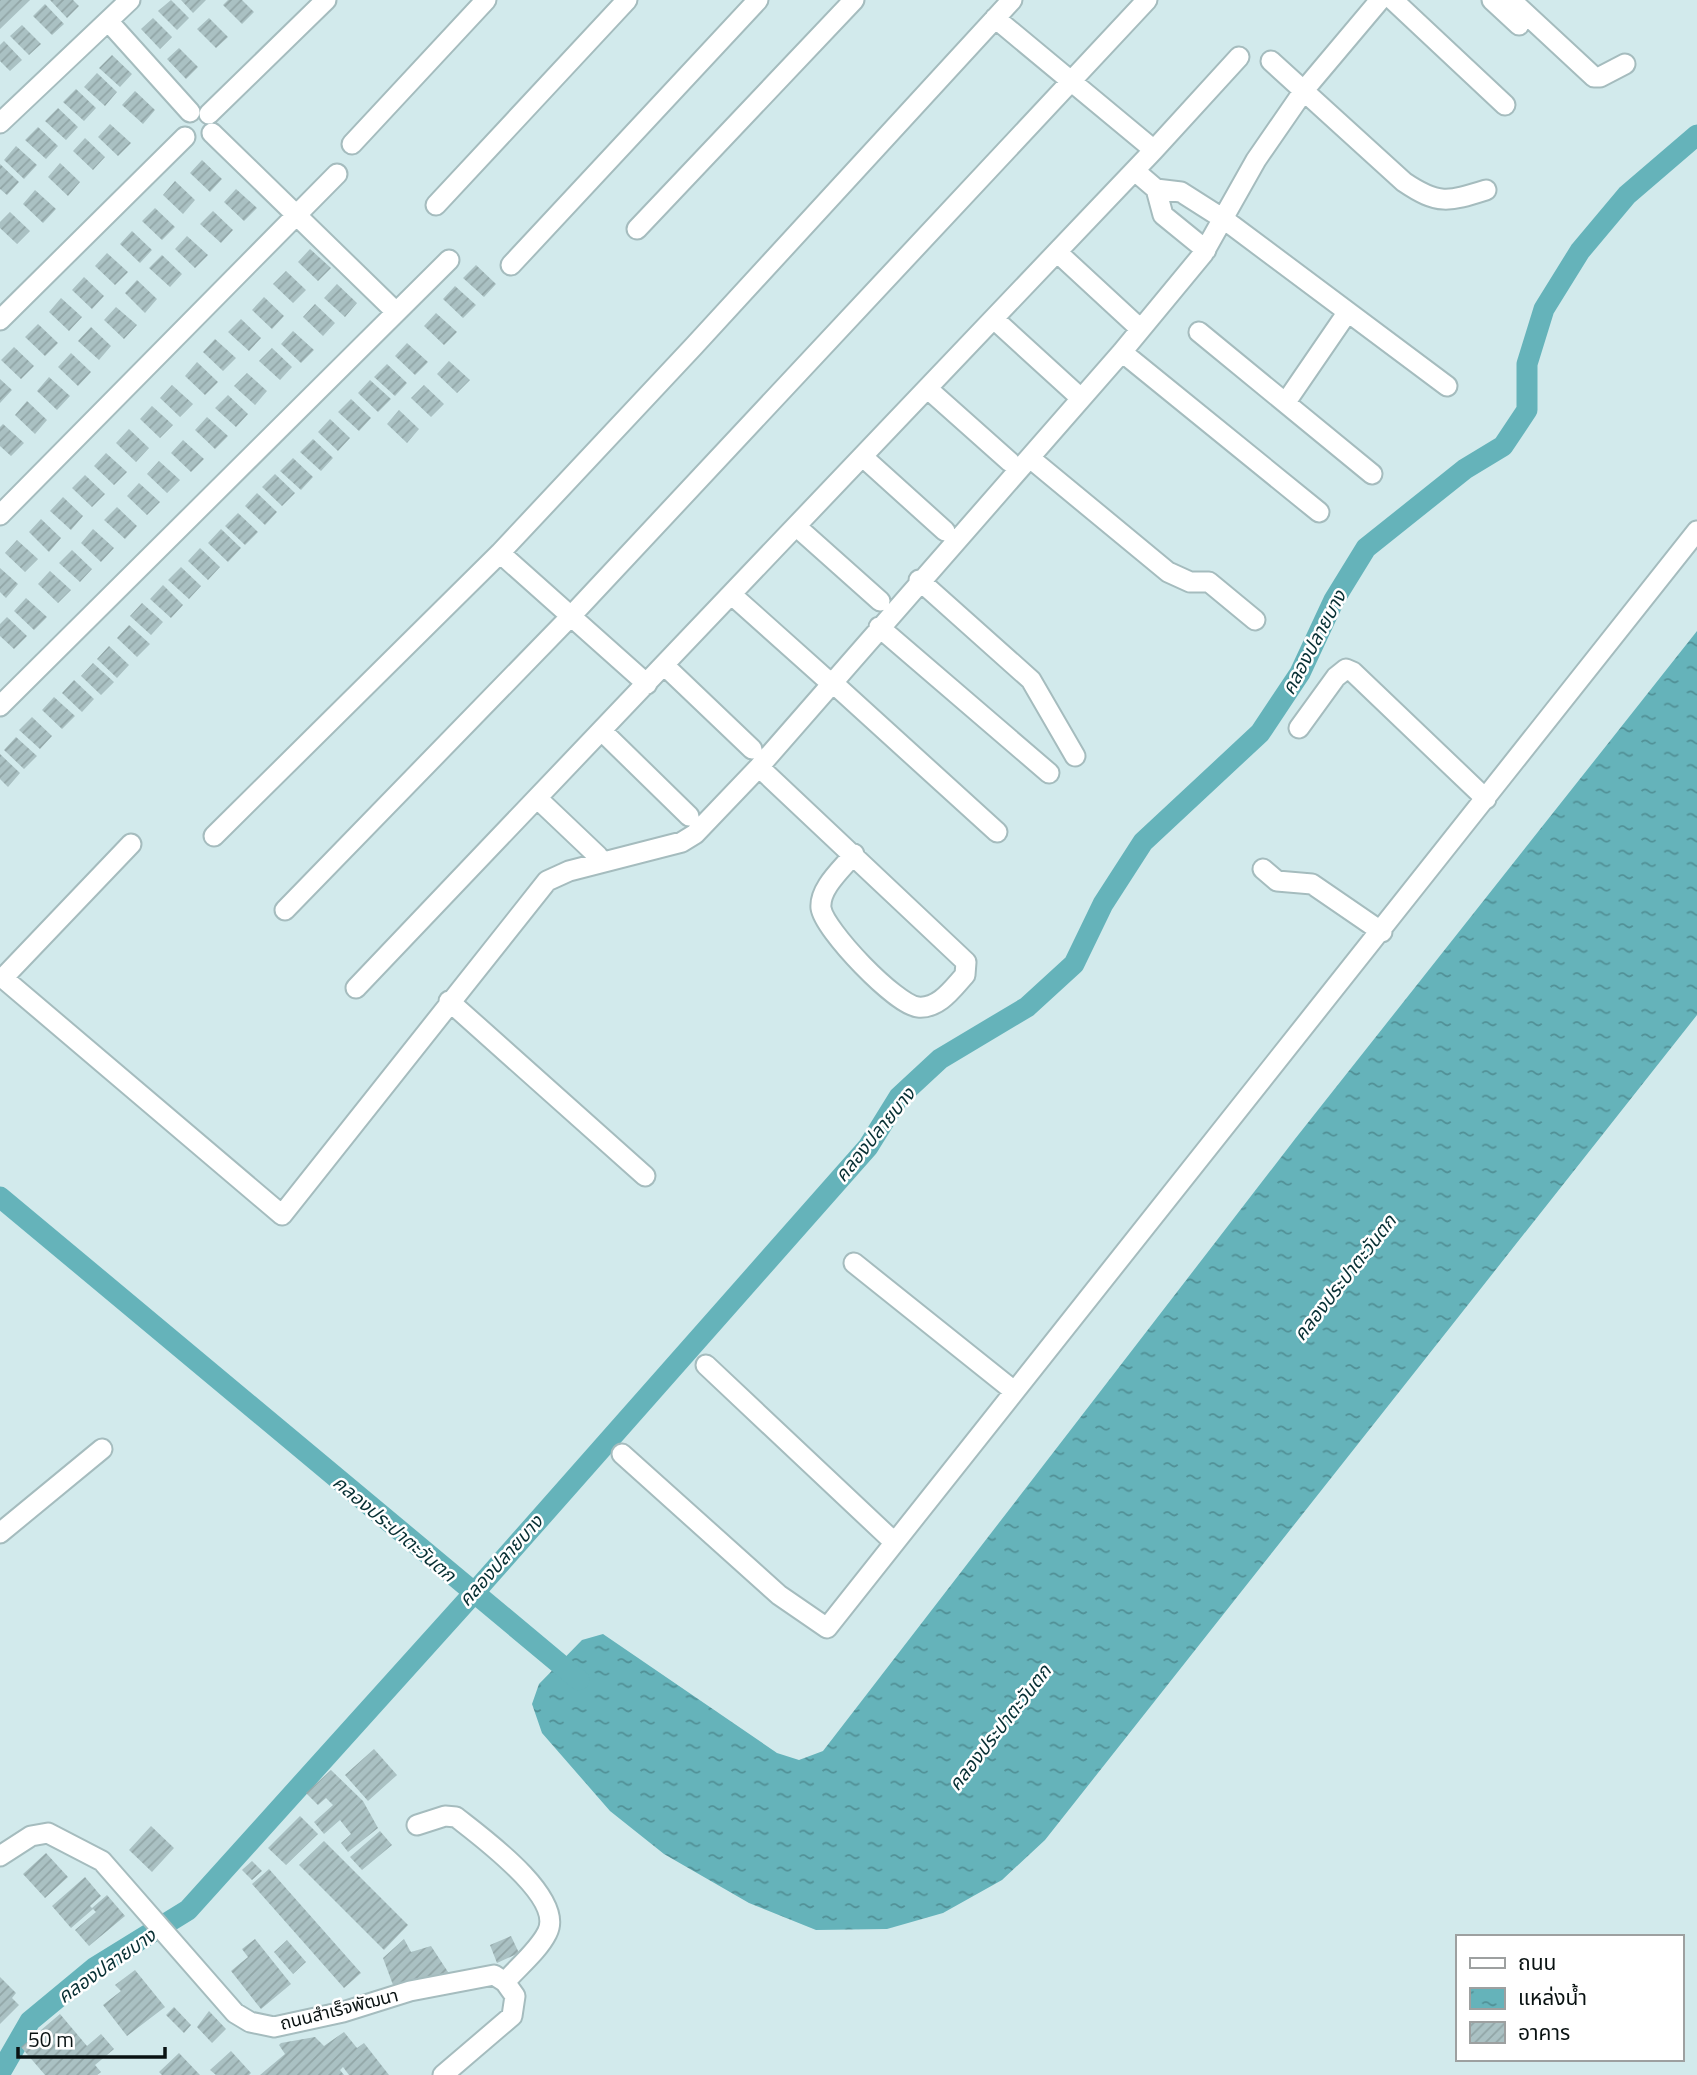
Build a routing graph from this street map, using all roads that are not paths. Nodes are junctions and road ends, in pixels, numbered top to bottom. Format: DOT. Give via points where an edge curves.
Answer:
graph roads {
  1 [pos="130,0"];
  2 [pos="326,0"];
  3 [pos="486,0"];
  4 [pos="626,0"];
  5 [pos="758,0"];
  6 [pos="854,0"];
  7 [pos="1012,0"];
  8 [pos="1147,0"];
  9 [pos="1380,0"];
  10 [pos="1393,0"];
  11 [pos="1492,0"];
  12 [pos="1511,0"];
  13 [pos="995,18"];
  14 [pos="108,21"];
  15 [pos="1546,49"];
  16 [pos="1239,57"];
  17 [pos="1271,61"];
  18 [pos="1625,64"];
  19 [pos="1072,83"];
  20 [pos="1305,89"];
  21 [pos="1505,105"];
  22 [pos="203,120"];
  23 [pos="0,123"];
  24 [pos="185,137"];
  25 [pos="352,144"];
  26 [pos="1154,150"];
  27 [pos="1135,171"];
  28 [pos="337,174"];
  29 [pos="1156,189"];
  30 [pos="1486,190"];
  31 [pos="436,205"];
  32 [pos="298,216"];
  33 [pos="1225,220"];
  34 [pos="637,229"];
  35 [pos="1206,250"];
  36 [pos="1057,252"];
  37 [pos="449,260"];
  38 [pos="511,265"];
  39 [pos="397,312"];
  40 [pos="1347,313"];
  41 [pos="994,319"];
  42 [pos="0,320"];
  43 [pos="1136,325"];
  44 [pos="1199,332"];
  45 [pos="1122,352"];
  46 [pos="1447,386"];
  47 [pos="928,389"];
  48 [pos="1074,393"];
  49 [pos="1286,402"];
  50 [pos="863,457"];
  51 [pos="1030,458"];
  52 [pos="1010,462"];
  53 [pos="1372,474"];
  54 [pos="1319,512"];
  55 [pos="0,516"];
  56 [pos="797,527"];
  57 [pos="945,531"];
  58 [pos="1697,531"];
  59 [pos="500,553"];
  60 [pos="919,580"];
  61 [pos="732,595"];
  62 [pos="880,601"];
  63 [pos="572,615"];
  64 [pos="1255,620"];
  65 [pos="879,627"];
  66 [pos="665,666"];
  67 [pos="829,681"];
  68 [pos="647,684"];
  69 [pos="0,706"];
  70 [pos="1299,728"];
  71 [pos="602,732"];
  72 [pos="1075,755"];
  73 [pos="755,758"];
  74 [pos="1049,773"];
  75 [pos="538,799"];
  76 [pos="1486,799"];
  77 [pos="689,816"];
  78 [pos="997,832"];
  79 [pos="214,836"];
  80 [pos="131,844"];
  81 [pos="854,854"];
  82 [pos="598,856"];
  83 [pos="1264,869"];
  84 [pos="285,910"];
  85 [pos="1382,932"];
  86 [pos="356,988"];
  87 [pos="449,1001"];
  88 [pos="645,1176"];
  89 [pos="854,1263"];
  90 [pos="706,1365"];
  91 [pos="1014,1391"];
  92 [pos="622,1454"];
  93 [pos="94,1455"];
  94 [pos="0,1533"];
  95 [pos="894,1542"];
  96 [pos="417,1825"];
  97 [pos="0,1856"];
  98 [pos="505,1982"];
  99 [pos="443,2075"];
  1 -- 14 [label="street"];
  2 -- 22 [label="street"];
  3 -- 25 [label="street"];
  4 -- 31 [label="street"];
  5 -- 38 [label="street"];
  6 -- 34 [label="street"];
  7 -- 13 [label="street"];
  8 -- 19 [label="street"];
  9 -- 20 [label="street"];
  10 -- 21 [label="street"];
  11 -- 15 [label="street"];
  12 -- 18 [label="street" via="1594,77"];
  13 -- 19 [label="street"];
  13 -- 59 [label="street"];
  14 -- 22 [label="street"];
  14 -- 23 [label="street"];
  16 -- 26 [label="street"];
  17 -- 20 [label="street"];
  19 -- 26 [label="street"];
  19 -- 63 [label="street"];
  20 -- 30 [label="street" via="1404,182 1427,197 1451,201"];
  20 -- 33 [label="street" via="1256,160"];
  22 -- 24 [label="street" via="197,142"];
  22 -- 24 [label="street" via="180,126"];
  22 -- 32 [label="street"];
  24 -- 42 [label="street"];
  26 -- 27 [label="street"];
  27 -- 29 [label="street"];
  27 -- 36 [label="street"];
  28 -- 32 [label="street"];
  29 -- 33 [label="street" via="1181,192"];
  29 -- 35 [label="street" via="1163,215"];
  32 -- 39 [label="street"];
  32 -- 55 [label="street"];
  33 -- 35 [label="street"];
  33 -- 40 [label="street"];
  35 -- 45 [label="street"];
  36 -- 41 [label="street"];
  36 -- 43 [label="street"];
  37 -- 39 [label="street"];
  39 -- 69 [label="street"];
  40 -- 46 [label="street"];
  40 -- 49 [label="street"];
  41 -- 47 [label="street"];
  41 -- 48 [label="street"];
  44 -- 49 [label="street"];
  45 -- 51 [label="street"];
  45 -- 54 [label="street"];
  47 -- 50 [label="street"];
  47 -- 52 [label="street"];
  49 -- 53 [label="street"];
  50 -- 56 [label="street"];
  50 -- 57 [label="street"];
  51 -- 60 [label="street"];
  51 -- 64 [label="street" via="1168,572 1190,582 1209,582"];
  56 -- 61 [label="street"];
  56 -- 62 [label="street"];
  58 -- 76 [label="street"];
  59 -- 63 [label="street"];
  59 -- 79 [label="street"];
  60 -- 65 [label="street"];
  60 -- 72 [label="street" via="1031,680"];
  61 -- 66 [label="street"];
  61 -- 67 [label="street"];
  63 -- 68 [label="street"];
  63 -- 84 [label="street"];
  65 -- 67 [label="street"];
  65 -- 74 [label="street"];
  66 -- 68 [label="street"];
  66 -- 73 [label="street"];
  67 -- 73 [label="street"];
  67 -- 78 [label="street"];
  68 -- 71 [label="street"];
  70 -- 76 [label="street" via="1346,669"];
  71 -- 75 [label="street"];
  71 -- 77 [label="street"];
  73 -- 81 [label="street"];
  73 -- 87 [label="street" via="695,834 682,842 569,871 547,881"];
  75 -- 82 [label="street"];
  75 -- 86 [label="street"];
  76 -- 85 [label="street"];
  80 -- 87 [label="street" via="3,978 282,1215"];
  81 -- 81 [label="street" via="825,891 821,910 827,924 877,979 904,1001 930,1006 965,975 966,962"];
  83 -- 85 [label="street" via="1277,881 1312,884"];
  85 -- 91 [label="street"];
  87 -- 88 [label="street"];
  89 -- 91 [label="street"];
  90 -- 95 [label="street"];
  91 -- 95 [label="street"];
  92 -- 95 [label="street" via="779,1595 827,1628"];
  93 -- 94 [label="street"];
  96 -- 98 [label="street" via="456,1817 541,1896 550,1914 548,1933"];
  97 -- 98 [label="street, ถนนสำเร็จพัฒนา" via="31,1836 48,1833 102,1861 174,1946 235,2012 250,2022 274,2027 410,1991 494,1975"];
  98 -- 99 [label="street" via="515,1996 512,2016"];
}
